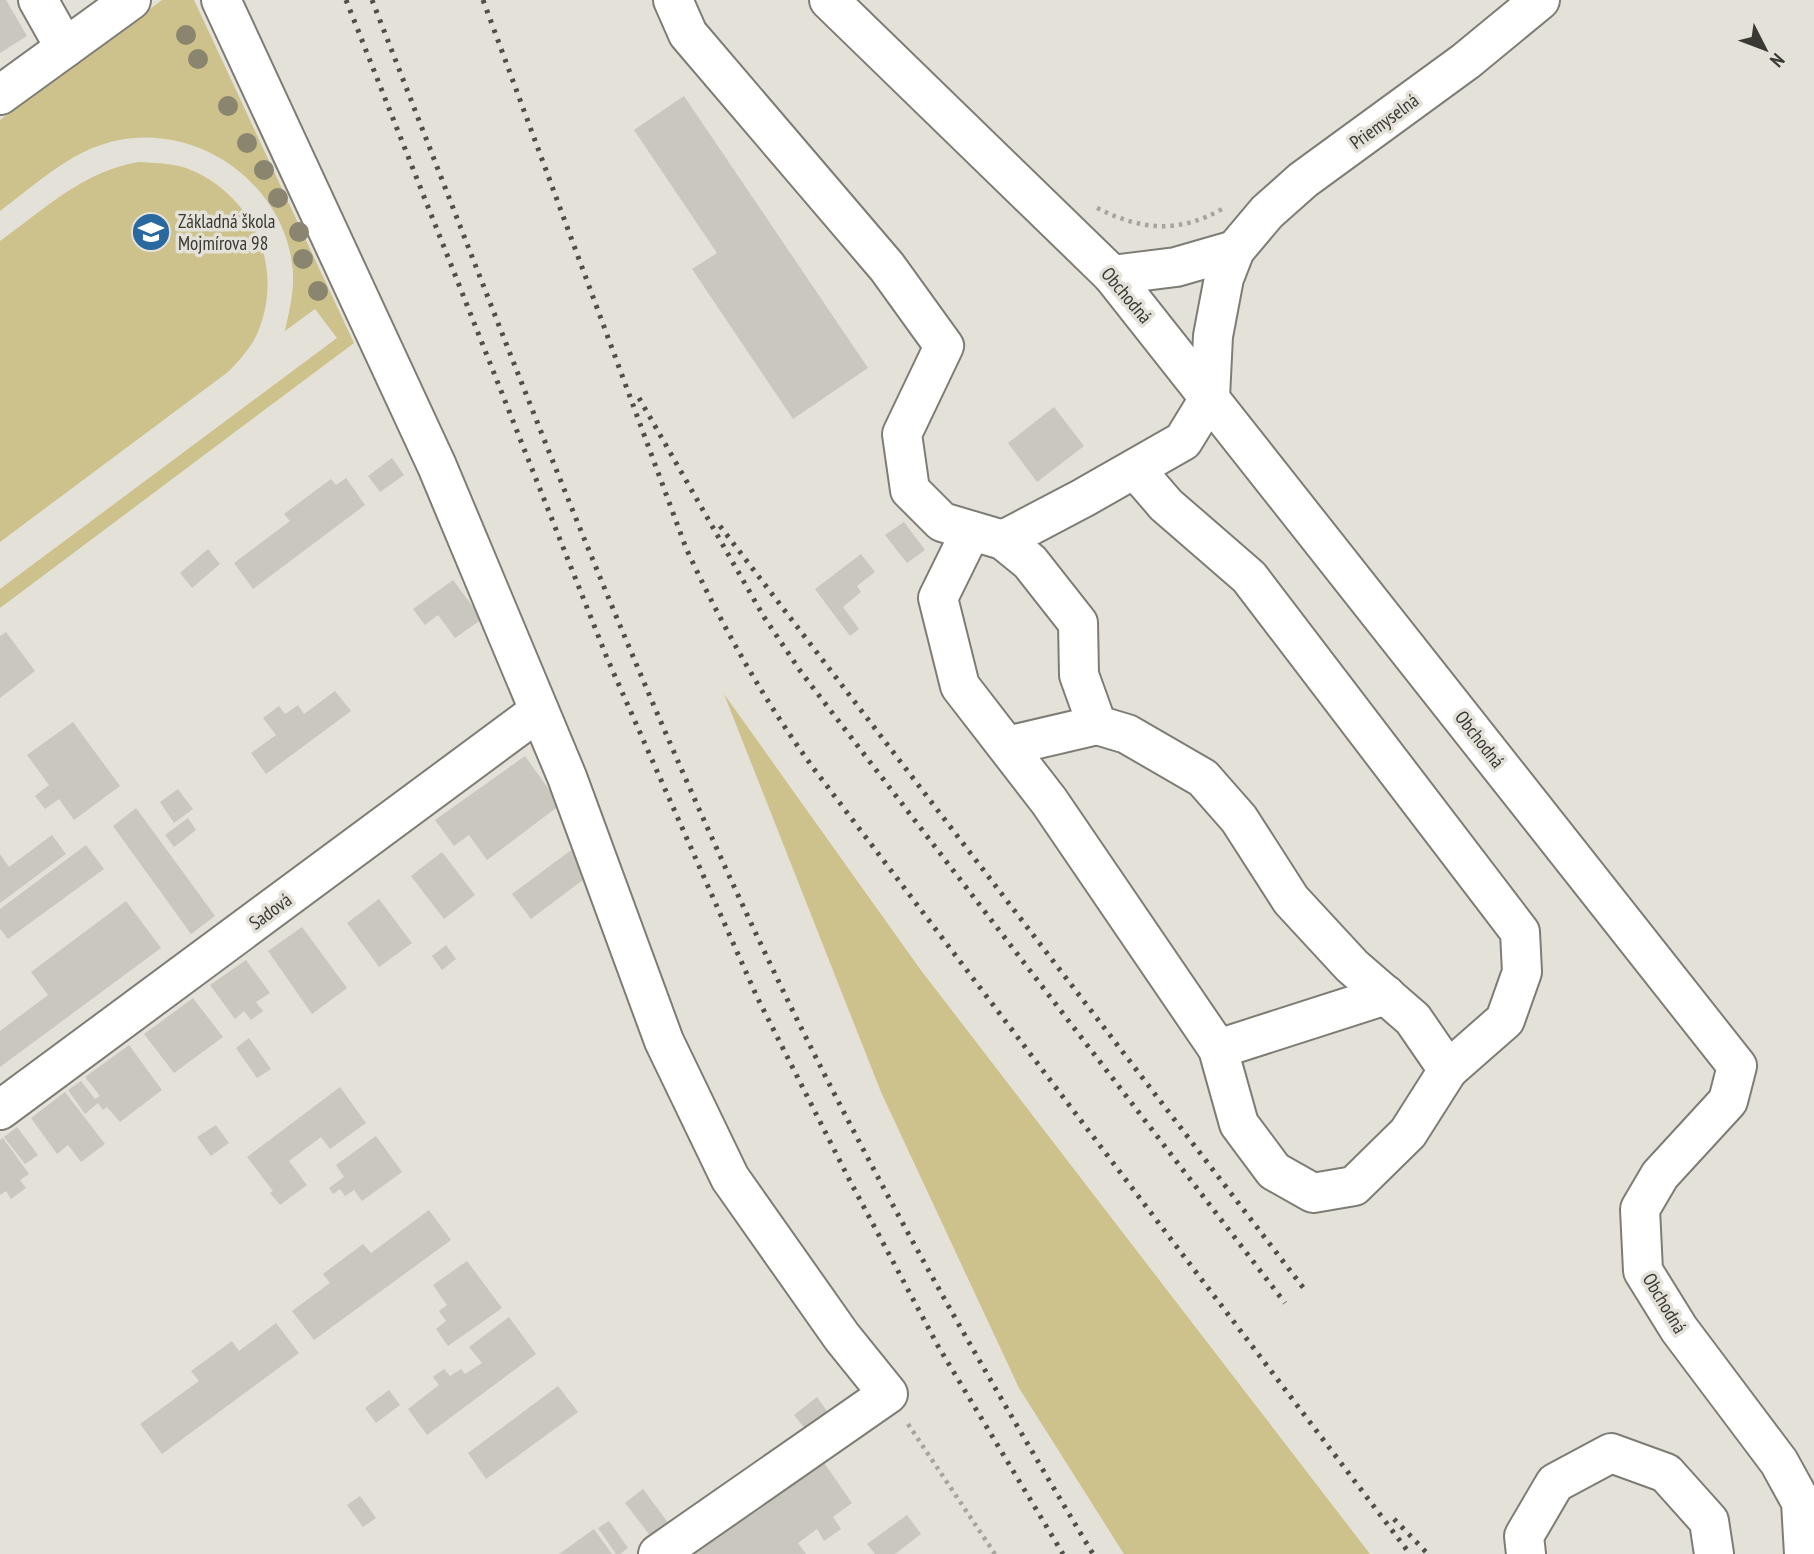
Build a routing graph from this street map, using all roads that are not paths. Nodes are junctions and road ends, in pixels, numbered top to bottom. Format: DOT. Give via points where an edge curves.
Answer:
graph roads {
  1 [pos="38,0"];
  2 [pos="131,0"];
  3 [pos="222,0"];
  4 [pos="673,0"];
  5 [pos="829,0"];
  6 [pos="1540,0"];
  7 [pos="65,48"];
  8 [pos="0,95"];
  9 [pos="1235,250"];
  10 [pos="1112,275"];
  11 [pos="1210,397"];
  12 [pos="1135,468"];
  13 [pos="987,536"];
  14 [pos="539,711"];
  15 [pos="1097,725"];
  16 [pos="1007,746"];
  17 [pos="1386,995"];
  18 [pos="1218,1049"];
  19 [pos="1448,1070"];
  20 [pos="0,1110"];
  21 [pos="658,1554"];
  22 [pos="1526,1554"];
  23 [pos="1714,1554"];
  24 [pos="1804,1554"];
  1 -- 7 [label="street"];
  2 -- 7 [label="street"];
  3 -- 14 [label="street" via="437,466"];
  4 -- 13 [label="street" via="688,34 887,267 944,346 902,434 910,490 942,522"];
  5 -- 10 [label="street, Obchodná"];
  6 -- 9 [label="street, Priemyselná" via="1466,61 1303,180 1267,212"];
  7 -- 8 [label="street"];
  9 -- 10 [label="street" via="1176,267"];
  9 -- 11 [label="street, Priemyselná" via="1224,278 1213,336"];
  10 -- 11 [label="street, Obchodná"];
  11 -- 12 [label="street" via="1183,441"];
  11 -- 24 [label="street, Obchodná" via="1737,1066 1728,1101 1660,1175 1640,1209 1643,1271 1679,1329 1779,1462 1801,1503"];
  12 -- 13 [label="street"];
  12 -- 19 [label="street" via="1166,505 1249,577 1520,932 1522,972 1505,1020"];
  13 -- 15 [label="street" via="1030,562 1077,623 1079,675"];
  13 -- 16 [label="street" via="938,598 960,686"];
  14 -- 20 [label="street, Sadová"];
  14 -- 21 [label="street" via="664,1041 730,1178 888,1394"];
  15 -- 16 [label="street"];
  15 -- 17 [label="street" via="1127,734 1203,778 1239,819 1291,900 1352,966"];
  16 -- 18 [label="street"];
  17 -- 18 [label="street"];
  17 -- 19 [label="street" via="1413,1019"];
  18 -- 19 [label="street" via="1240,1124 1275,1171 1313,1193 1354,1186 1408,1133"];
  22 -- 23 [label="street" via="1524,1536 1555,1483 1611,1454 1666,1473 1709,1521"];
}
